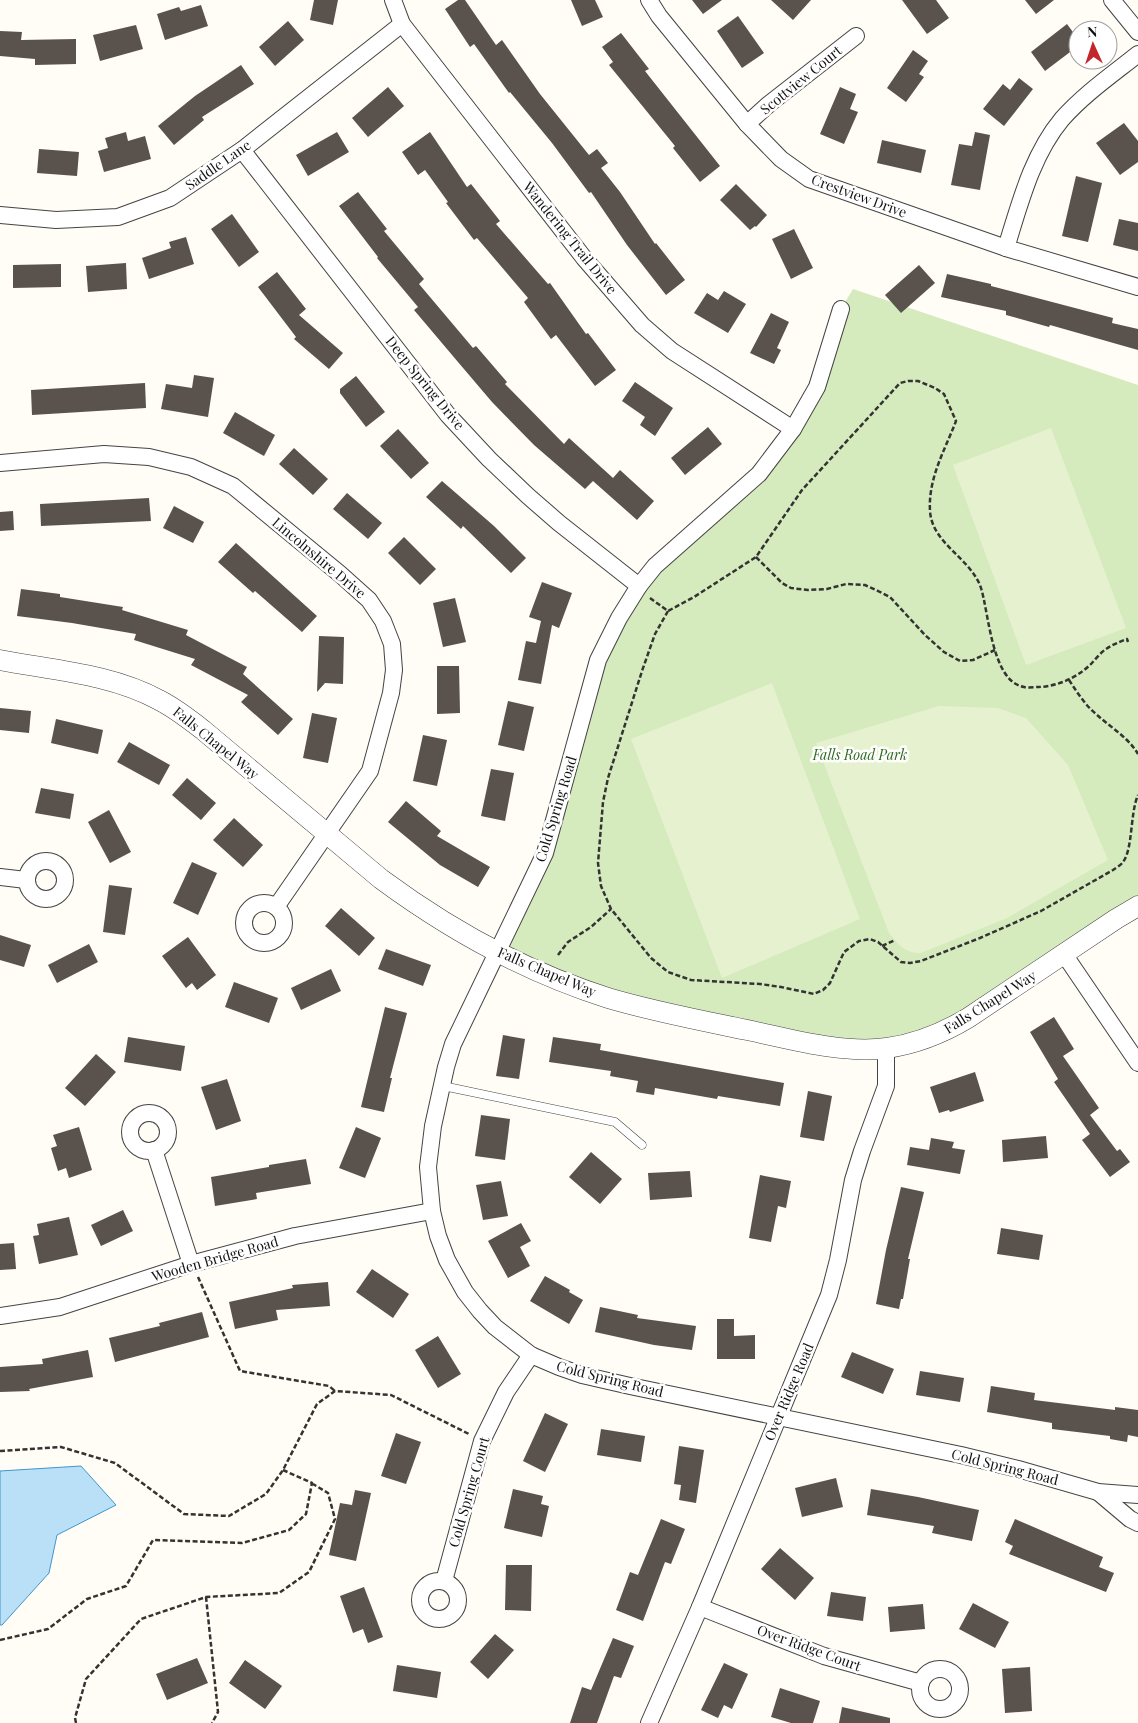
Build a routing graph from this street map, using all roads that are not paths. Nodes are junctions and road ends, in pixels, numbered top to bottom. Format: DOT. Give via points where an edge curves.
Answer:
graph roads {
  1 [pos="393,0"];
  2 [pos="649,0"];
  3 [pos="1112,0"];
  4 [pos="402,24"];
  5 [pos="1138,32"];
  6 [pos="856,36"];
  7 [pos="1138,54"];
  8 [pos="747,124"];
  9 [pos="242,150"];
  10 [pos="0,216"];
  11 [pos="1006,248"];
  12 [pos="1138,287"];
  13 [pos="841,309"];
  14 [pos="793,429"];
  15 [pos="0,463"];
  16 [pos="639,586"];
  17 [pos="0,660"];
  18 [pos="327,834"];
  19 [pos="0,877"];
  20 [pos="26,880"];
  21 [pos="1138,906"];
  22 [pos="276,907"];
  23 [pos="498,953"];
  24 [pos="1064,954"];
  25 [pos="886,1048"];
  26 [pos="1138,1064"];
  27 [pos="443,1086"];
  28 [pos="642,1144"];
  29 [pos="154,1150"];
  30 [pos="432,1211"];
  31 [pos="192,1264"];
  32 [pos="0,1316"];
  33 [pos="531,1355"];
  34 [pos="778,1417"];
  35 [pos="1098,1492"];
  36 [pos="1138,1495"];
  37 [pos="1138,1523"];
  38 [pos="444,1581"];
  39 [pos="700,1607"];
  40 [pos="921,1683"];
  41 [pos="649,1723"];
  1 -- 4 [label="street, Wandering Trail Drive"];
  2 -- 8 [label="street, Crestview Drive"];
  3 -- 5 [label="street"];
  4 -- 9 [label="street, Saddle Lane"];
  4 -- 14 [label="street, Wandering Trail Drive" via="584,258 642,325 672,351"];
  6 -- 8 [label="street, Scottview Court"];
  7 -- 11 [label="street" via="1063,119 1047,142 1026,183"];
  8 -- 11 [label="street, Crestview Drive" via="781,159 809,179"];
  9 -- 10 [label="street, Saddle Lane" via="170,198 118,216 56,220"];
  9 -- 16 [label="street, Deep Spring Drive" via="455,422 528,496"];
  11 -- 12 [label="street, Crestview Drive"];
  13 -- 14 [label="street, Cold Spring Road" via="817,387"];
  14 -- 16 [label="street, Cold Spring Road" via="759,474 655,566"];
  15 -- 18 [label="street, Lincolnshire Drive" via="104,454 149,457 191,468 233,486 369,600 383,621 392,644 394,670 391,693 370,771"];
  16 -- 23 [label="street, Cold Spring Road" via="618,618 598,660 546,853"];
  17 -- 18 [label="street, Falls Chapel Way" via="105,679 159,699 203,730"];
  18 -- 22 [label="street, Lincolnshire Drive"];
  18 -- 23 [label="street, Falls Chapel Way" via="412,902"];
  19 -- 20 [label="street"];
  21 -- 24 [label="street, Falls Chapel Way"];
  23 -- 25 [label="street, Falls Chapel Way" via="574,986 642,1007 811,1044 849,1049"];
  23 -- 27 [label="street, Cold Spring Road" via="453,1044"];
  24 -- 25 [label="street, Falls Chapel Way" via="947,1030 919,1041"];
  24 -- 26 [label="street"];
  25 -- 34 [label="street, Over Ridge Road" via="886,1086 853,1180 829,1296"];
  27 -- 28 [label="lane" via="615,1122"];
  27 -- 30 [label="street, Cold Spring Road" via="430,1146"];
  29 -- 31 [label="street"];
  30 -- 31 [label="street, Wooden Bridge Road" via="296,1236"];
  30 -- 33 [label="street, Cold Spring Road" via="447,1260 465,1292 496,1327"];
  31 -- 32 [label="street, Wooden Bridge Road" via="60,1307"];
  33 -- 34 [label="street, Cold Spring Road" via="582,1375"];
  33 -- 38 [label="street, Cold Spring Court" via="506,1392 482,1441"];
  34 -- 35 [label="street, Cold Spring Road" via="961,1455"];
  34 -- 39 [label="street, Over Ridge Road"];
  35 -- 36 [label="street, Cold Spring Road"];
  35 -- 37 [label="street, Cold Spring Road"];
  39 -- 40 [label="street, Over Ridge Court" via="824,1656"];
  39 -- 41 [label="street, Over Ridge Road"];
}
